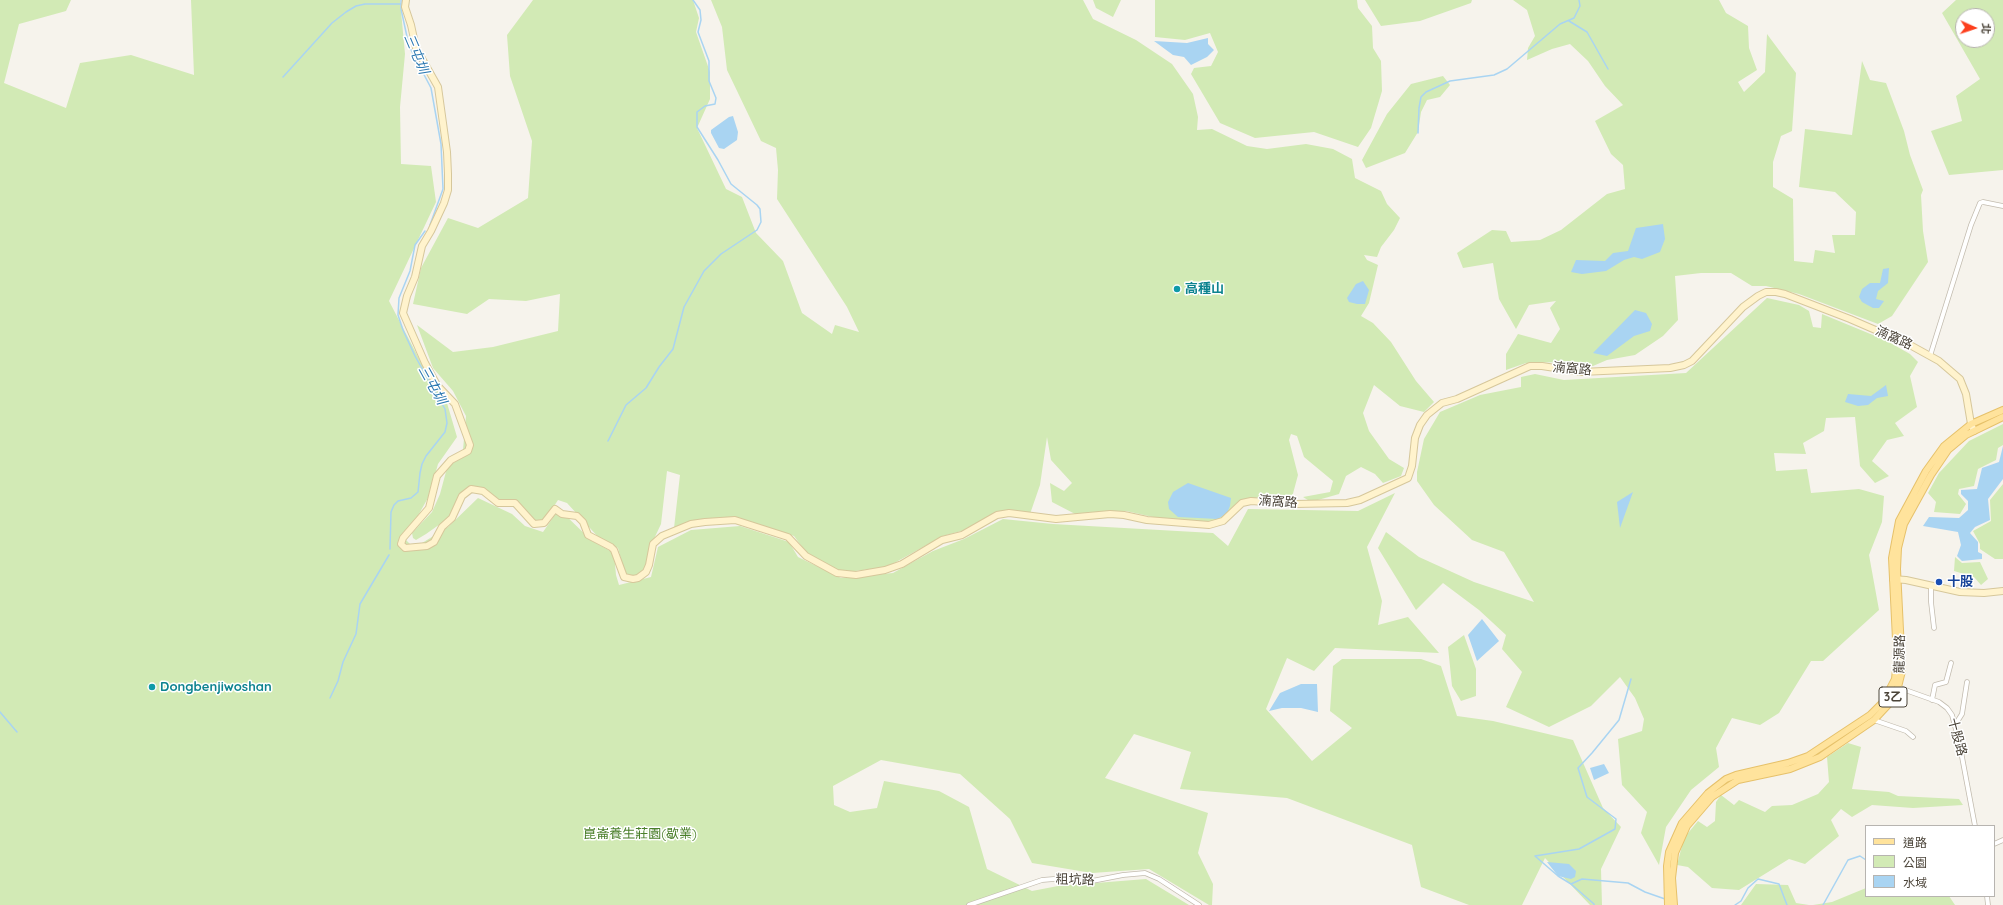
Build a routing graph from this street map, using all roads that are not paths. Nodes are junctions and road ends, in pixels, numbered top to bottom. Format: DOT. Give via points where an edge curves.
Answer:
graph roads {
  1 [pos="406,0"];
  2 [pos="2003,206"];
  3 [pos="1930,356"];
  4 [pos="2003,410"];
  5 [pos="2003,417"];
  6 [pos="1971,424"];
  7 [pos="1974,431"];
  8 [pos="1895,579"];
  9 [pos="1931,585"];
  10 [pos="2003,591"];
  11 [pos="1934,628"];
  12 [pos="1951,663"];
  13 [pos="1967,682"];
  14 [pos="1895,687"];
  15 [pos="1932,700"];
  16 [pos="1874,720"];
  17 [pos="1955,725"];
  18 [pos="1913,737"];
  19 [pos="1975,825"];
  20 [pos="1671,903"];
  21 [pos="969,905"];
  22 [pos="1199,905"];
  1 -- 3 [label="street, 湳窩路" via="405,7 416,48 434,78 440,95 448,152 448,190 422,246 403,313 437,385 456,404 470,448 451,460 437,476 428,508 407,532 401,544 405,548 422,547 434,542 442,527 452,518 462,496 470,489 483,490 498,503 515,503 534,524 544,523 555,509 562,514 577,516 583,522 588,535 614,550 622,574 628,579 638,578 646,572 653,544 662,536 691,524 705,522 735,520 788,537 806,556 837,573 852,575 876,572 902,564 937,543 962,534 998,515 1016,513 1066,519 1110,514 1209,525 1223,521 1242,503 1251,500 1295,504 1347,503 1360,500 1408,478 1415,438 1420,425 1427,415 1442,403 1530,366 1581,372 1670,368 1684,365 1692,361 1743,307 1766,292 1785,294 1850,319"];
  2 -- 3 [label="street" via="1980,203"];
  3 -- 6 [label="street, 湳窩路" via="1960,379 1966,394"];
  4 -- 6 [label="main road, 3乙"];
  5 -- 7 [label="main road, 3乙"];
  6 -- 7 [label="street, 湳窩路"];
  6 -- 8 [label="main road, 3乙" via="1952,437 1936,456 1904,511 1893,546"];
  7 -- 8 [label="main road, 3乙" via="1957,442 1944,455 1909,514 1898,548"];
  8 -- 9 [label="street"];
  8 -- 14 [label="main road, 3乙"];
  9 -- 10 [label="street" via="1960,592"];
  9 -- 11 [label="street"];
  12 -- 15 [label="street" via="1946,682 1935,685"];
  13 -- 17 [label="street" via="1962,714"];
  14 -- 15 [label="street, 十股路"];
  14 -- 16 [label="main road, 龍源路 / 3乙" via="1888,705"];
  14 -- 20 [label="main road, 3乙" via="1870,715 1817,751 1788,763 1736,775 1726,779 1708,793 1690,812 1675,837 1666,866"];
  15 -- 17 [label="street, 十股路" via="1947,708"];
  16 -- 18 [label="street" via="1906,730"];
  16 -- 20 [label="main road, 龍源路 / 3乙" via="1810,762 1738,780 1712,797 1694,816 1680,839 1672,866"];
  17 -- 19 [label="street, 十股路"];
  21 -- 22 [label="street, 粗坑路" via="1042,880 1087,882 1145,873"];
}
